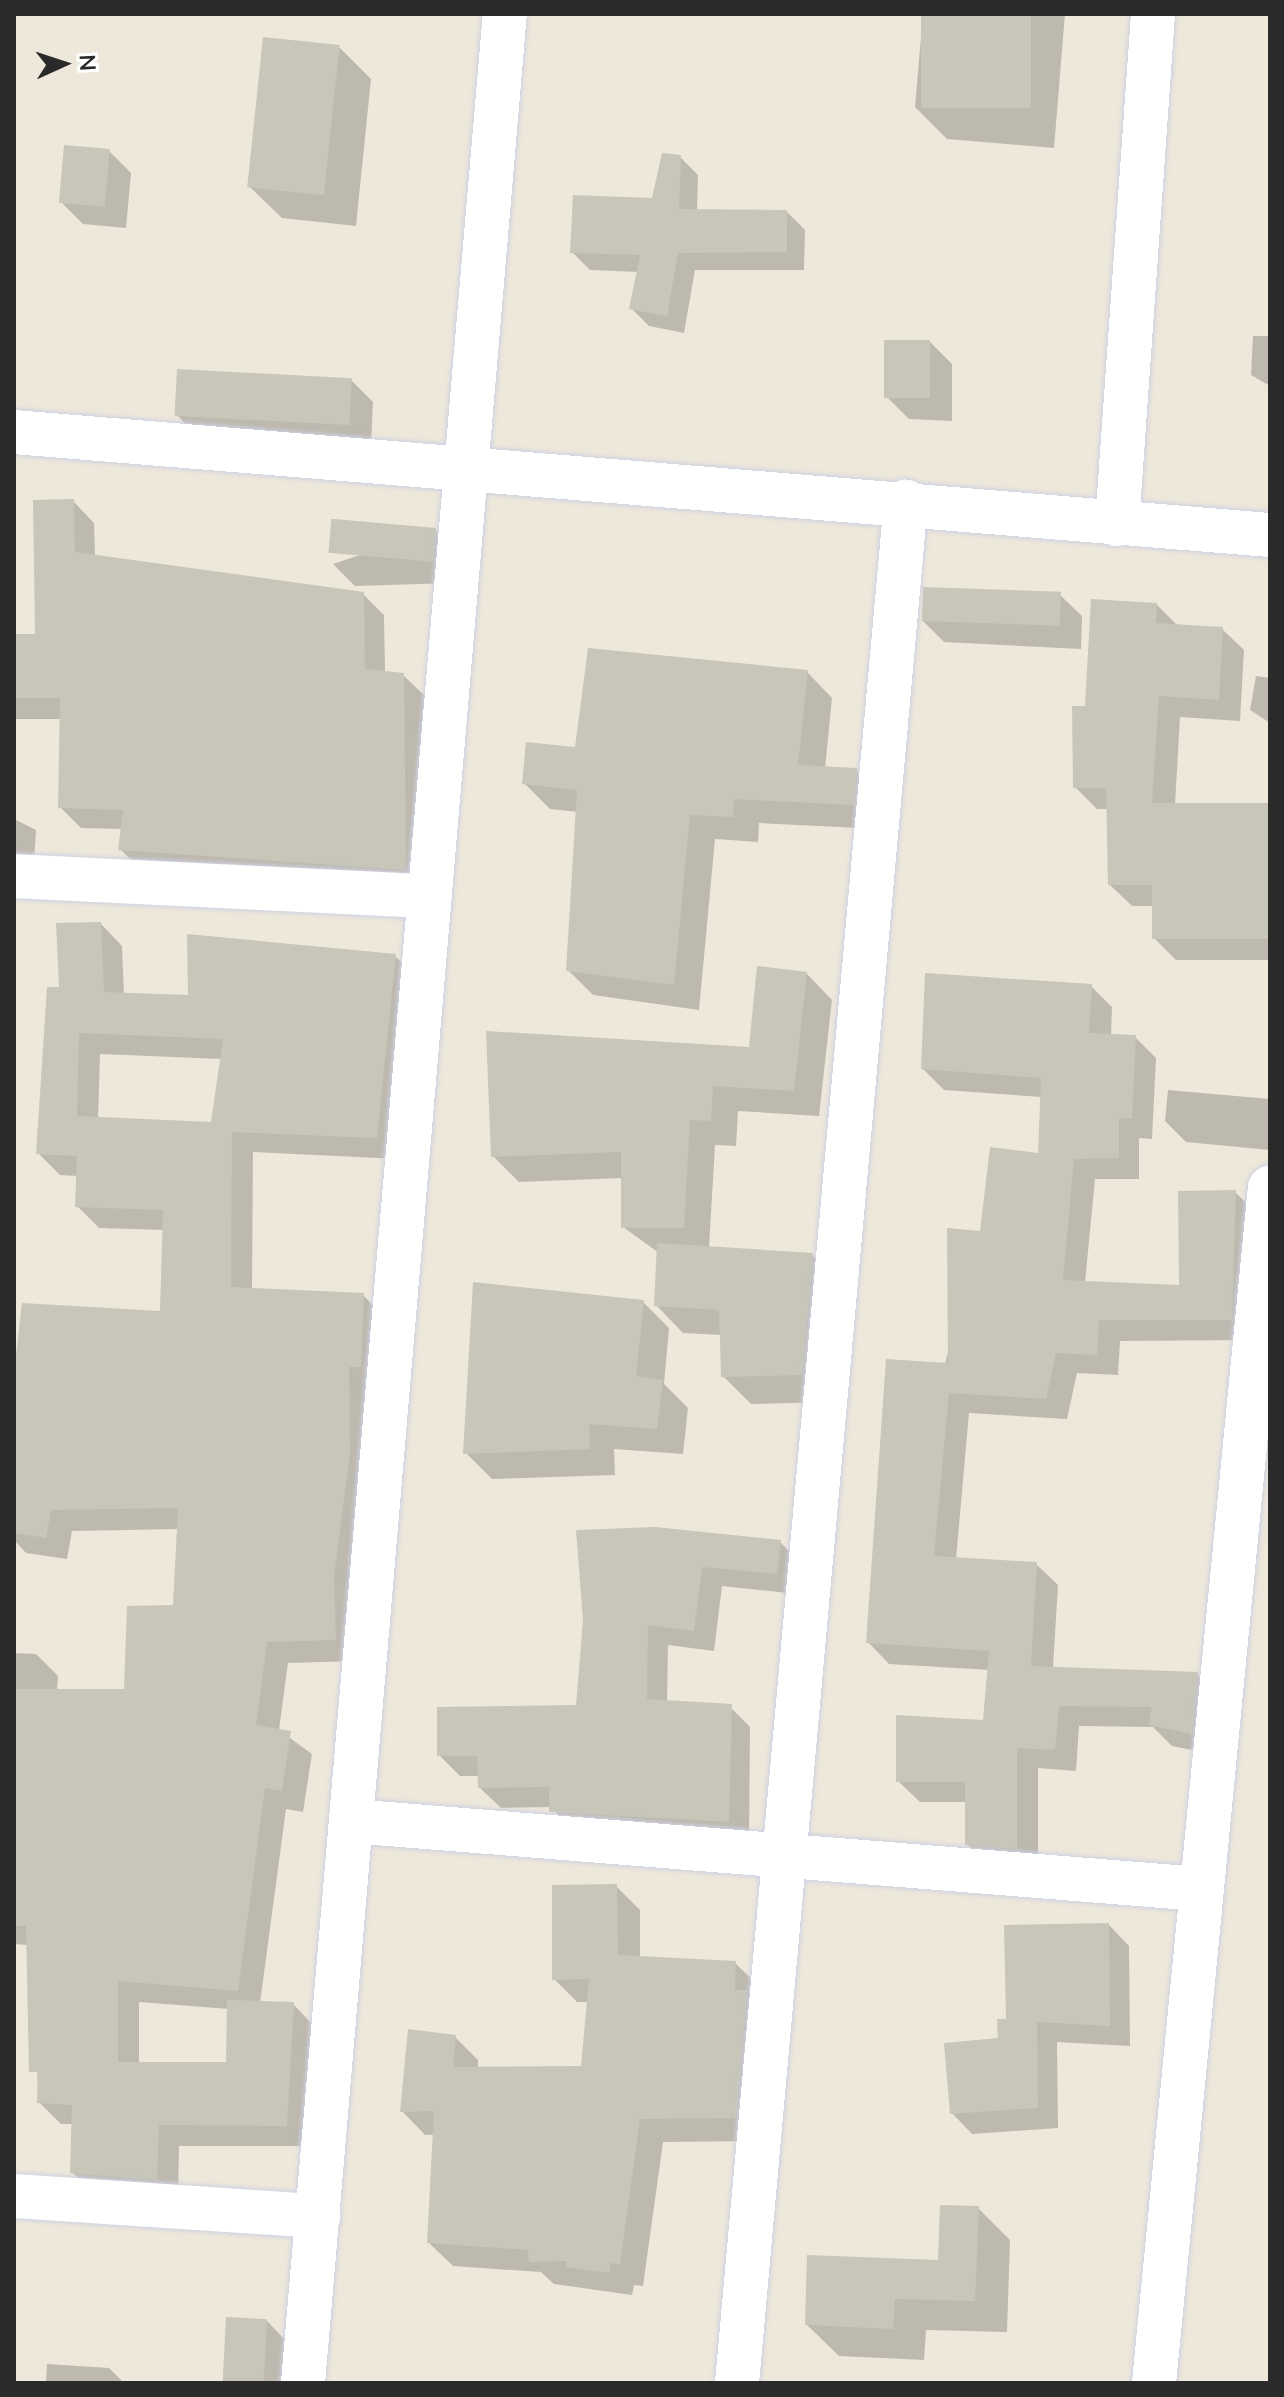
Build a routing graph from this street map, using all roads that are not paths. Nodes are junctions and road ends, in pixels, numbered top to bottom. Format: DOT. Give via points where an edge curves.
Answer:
graph roads {
  1 [pos="505,14"];
  2 [pos="1153,14"];
  3 [pos="14,432"];
  4 [pos="466,475"];
  5 [pos="906,502"];
  6 [pos="1117,524"];
  7 [pos="1270,535"];
  8 [pos="14,876"];
  9 [pos="430,896"];
  10 [pos="1270,1188"];
  11 [pos="1264,1369"];
  12 [pos="351,1821"];
  13 [pos="787,1852"];
  14 [pos="1199,1889"];
  15 [pos="14,2196"];
  16 [pos="318,2216"];
  17 [pos="303,2383"];
  18 [pos="737,2383"];
  19 [pos="1154,2383"];
  1 -- 4 [label="street"];
  2 -- 6 [label="street"];
  3 -- 4 [label="street"];
  4 -- 5 [label="street"];
  4 -- 9 [label="street"];
  5 -- 6 [label="street"];
  5 -- 13 [label="street"];
  6 -- 7 [label="street"];
  8 -- 9 [label="street"];
  9 -- 12 [label="street"];
  10 -- 11 [label="street"];
  11 -- 14 [label="street"];
  12 -- 13 [label="street"];
  12 -- 16 [label="street"];
  13 -- 14 [label="street"];
  13 -- 18 [label="street"];
  14 -- 19 [label="street"];
  15 -- 16 [label="street"];
  16 -- 17 [label="street"];
}
